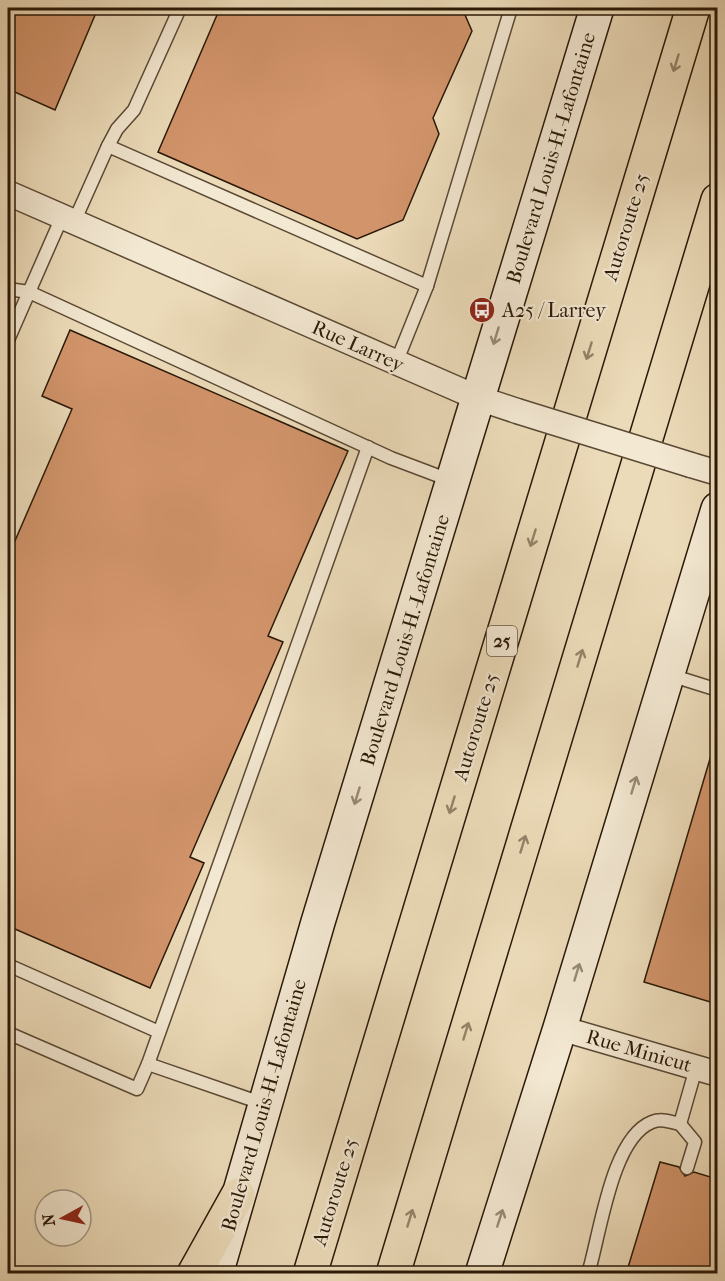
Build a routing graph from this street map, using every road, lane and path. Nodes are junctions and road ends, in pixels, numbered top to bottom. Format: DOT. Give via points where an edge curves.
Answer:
graph roads {
  1 [pos="180,8"];
  2 [pos="511,8"];
  3 [pos="597,8"];
  4 [pos="693,8"];
  5 [pos="108,146"];
  6 [pos="8,193"];
  7 [pos="717,200"];
  8 [pos="68,220"];
  9 [pos="427,286"];
  10 [pos="8,288"];
  11 [pos="29,292"];
  12 [pos="8,340"];
  13 [pos="396,363"];
  14 [pos="478,398"];
  15 [pos="368,447"];
  16 [pos="717,473"];
  17 [pos="453,481"];
  18 [pos="717,509"];
  19 [pos="668,674"];
  20 [pos="717,690"];
  21 [pos="8,965"];
  22 [pos="560,1028"];
  23 [pos="159,1032"];
  24 [pos="8,1033"];
  25 [pos="148,1065"];
  26 [pos="707,1071"];
  27 [pos="264,1104"];
  28 [pos="680,1124"];
  29 [pos="687,1168"];
  30 [pos="238,1195"];
  31 [pos="194,1274"];
  32 [pos="216,1274"];
  33 [pos="310,1274"];
  34 [pos="393,1274"];
  35 [pos="482,1274"];
  36 [pos="588,1274"];
  1 -- 5 [label="lane" via="134,110"];
  2 -- 9 [label="lane"];
  3 -- 14 [label="main road, Boulevard Louis-H.-Lafontaine, one-way"];
  4 -- 33 [label="main road, Autoroute 25 / 25, one-way"];
  5 -- 8 [label="lane"];
  5 -- 9 [label="lane"];
  6 -- 8 [label="street, Rue Larrey"];
  34 -- 7 [label="main road, one-way"];
  8 -- 11 [label="lane"];
  8 -- 13 [label="street, Rue Larrey"];
  9 -- 13 [label="lane"];
  10 -- 11 [label="lane"];
  11 -- 12 [label="lane"];
  11 -- 15 [label="lane"];
  13 -- 14 [label="street, Rue Larrey"];
  14 -- 16 [label="street, Rue Larrey, bridge"];
  14 -- 17 [label="main road, Boulevard Louis-H.-Lafontaine"];
  15 -- 17 [label="lane"];
  15 -- 23 [label="lane"];
  17 -- 27 [label="main road, Boulevard Louis-H.-Lafontaine, one-way"];
  18 -- 19 [label="main road"];
  19 -- 20 [label="lane"];
  22 -- 19 [label="main road, one-way"];
  21 -- 23 [label="lane"];
  22 -- 26 [label="street, Rue Minicut"];
  35 -- 22 [label="main road, one-way"];
  23 -- 25 [label="lane"];
  24 -- 25 [label="lane" via="137,1089"];
  25 -- 27 [label="lane"];
  26 -- 28 [label="lane"];
  27 -- 30 [label="main road, Boulevard Louis-H.-Lafontaine"];
  28 -- 29 [label="lane" via="695,1142"];
  28 -- 36 [label="lane" via="654,1121 625,1151 610,1183"];
  30 -- 31 [label="main road"];
  30 -- 32 [label="main road, Boulevard Louis-H.-Lafontaine"];
}
